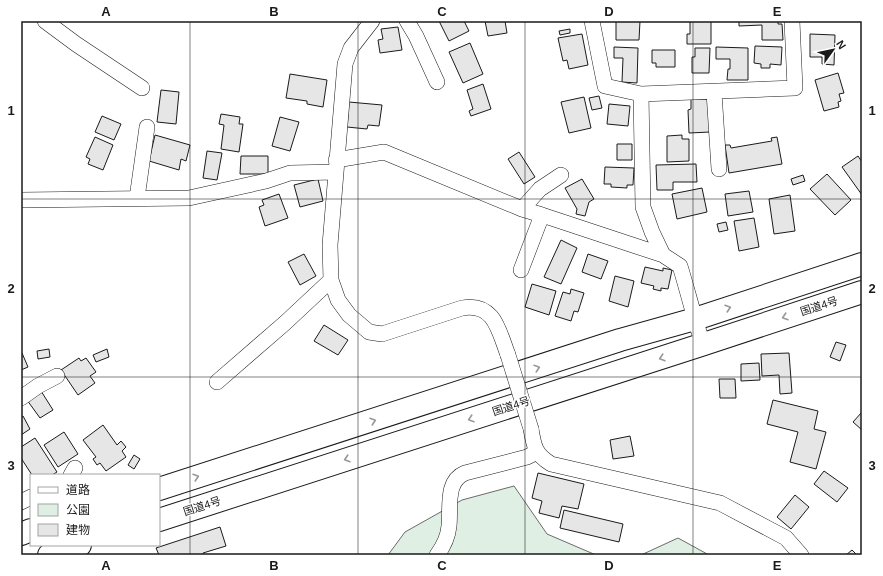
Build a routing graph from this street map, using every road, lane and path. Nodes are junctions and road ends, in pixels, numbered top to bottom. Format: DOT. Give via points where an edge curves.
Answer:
graph roads {
  1 [pos="45,21"];
  2 [pos="372,21"];
  3 [pos="407,21"];
  4 [pos="592,21"];
  5 [pos="792,21"];
  6 [pos="437,82"];
  7 [pos="142,88"];
  8 [pos="714,92"];
  9 [pos="642,94"];
  10 [pos="146,127"];
  11 [pos="336,166"];
  12 [pos="719,169"];
  13 [pos="562,174"];
  14 [pos="137,198"];
  15 [pos="21,200"];
  16 [pos="522,209"];
  17 [pos="542,214"];
  18 [pos="663,255"];
  19 [pos="862,264"];
  20 [pos="521,270"];
  21 [pos="331,280"];
  22 [pos="862,292"];
  23 [pos="694,319"];
  24 [pos="703,344"];
  25 [pos="57,376"];
  26 [pos="217,382"];
  27 [pos="21,398"];
  28 [pos="537,452"];
  29 [pos="160,489"];
  30 [pos="160,520"];
  31 [pos="77,546"];
  32 [pos="49,555"];
  33 [pos="437,555"];
  34 [pos="801,555"];
  1 -- 7 [label="street"];
  2 -- 11 [label="street" via="351,48 344,64"];
  3 -- 6 [label="street"];
  4 -- 9 [label="street" via="606,86"];
  5 -- 8 [label="street" via="795,88"];
  8 -- 9 [label="street"];
  8 -- 12 [label="street"];
  9 -- 18 [label="street" via="644,207"];
  10 -- 14 [label="street"];
  11 -- 14 [label="street" via="189,198"];
  11 -- 16 [label="street" via="384,152"];
  11 -- 21 [label="street" via="330,245"];
  13 -- 16 [label="street" via="540,189"];
  14 -- 15 [label="street"];
  16 -- 17 [label="street"];
  17 -- 18 [label="street"];
  17 -- 20 [label="street"];
  18 -- 23 [label="street" via="680,266 693,307"];
  23 -- 19 [label="highway, one-way"];
  21 -- 26 [label="street"];
  21 -- 28 [label="street, bridge" via="334,292 344,309 370,332 382,334 468,307 482,309 492,317 508,356"];
  22 -- 24 [label="highway, 国道4号, one-way"];
  23 -- 24 [label="street"];
  29 -- 23 [label="highway, one-way" via="620,340"];
  24 -- 30 [label="highway, 国道4号, one-way"];
  25 -- 27 [label="street"];
  28 -- 33 [label="street" via="465,473 454,480 450,498 449,528"];
  28 -- 34 [label="street" via="551,464 720,503 786,538"];
  31 -- 32 [label="highway"];
}
